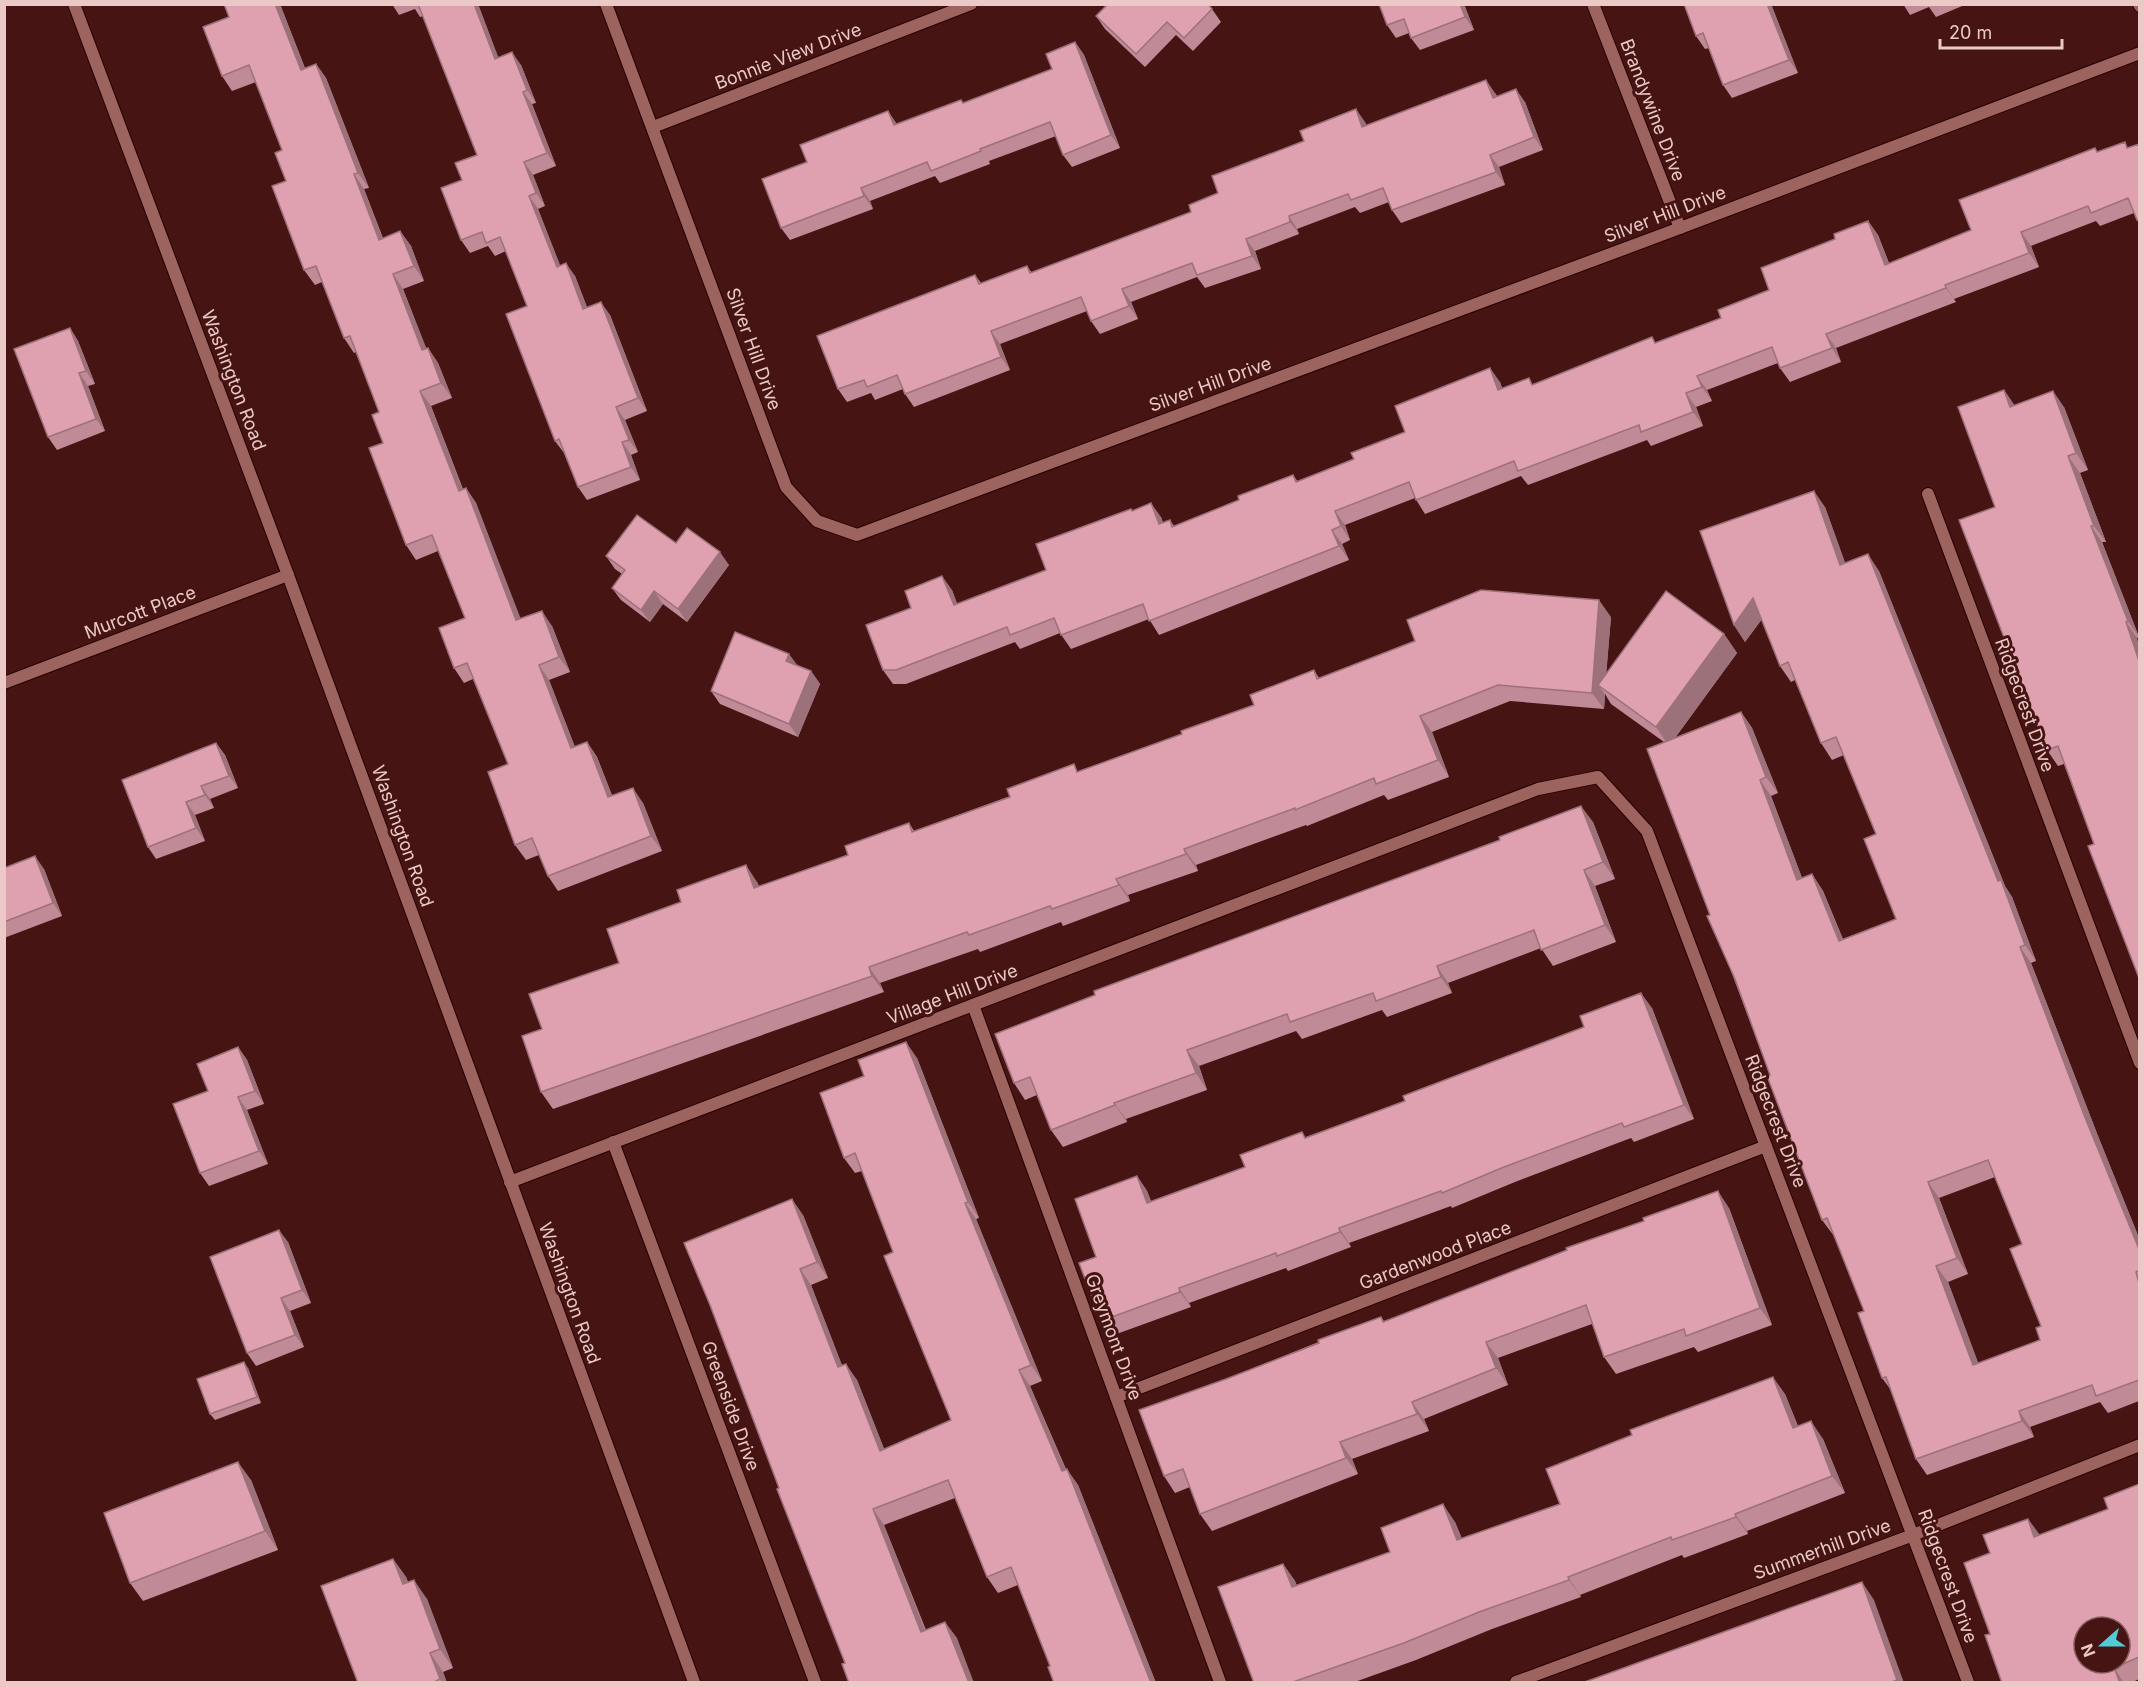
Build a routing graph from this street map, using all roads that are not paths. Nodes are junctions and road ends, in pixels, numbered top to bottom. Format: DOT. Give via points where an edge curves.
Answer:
graph roads {
  1 [pos="74,4"];
  2 [pos="606,4"];
  3 [pos="971,4"];
  4 [pos="1593,4"];
  5 [pos="2139,53"];
  6 [pos="653,127"];
  7 [pos="1680,228"];
  8 [pos="1928,494"];
  9 [pos="288,574"];
  10 [pos="4,683"];
  11 [pos="1406,840"];
  12 [pos="973,1005"];
  13 [pos="2139,1063"];
  14 [pos="613,1142"];
  15 [pos="1766,1146"];
  16 [pos="510,1182"];
  17 [pos="1116,1397"];
  18 [pos="2139,1445"];
  19 [pos="1913,1535"];
  20 [pos="694,1683"];
  21 [pos="815,1683"];
  22 [pos="1220,1683"];
  23 [pos="1516,1683"];
  24 [pos="1968,1683"];
  1 -- 9 [label="street, Washington Road"];
  2 -- 6 [label="street, Silver Hill Drive"];
  3 -- 6 [label="street, Bonnie View Drive"];
  4 -- 7 [label="street, Brandywine Drive"];
  5 -- 7 [label="street, Silver Hill Drive"];
  6 -- 7 [label="street, Silver Hill Drive" via="786,487 817,521 857,535"];
  8 -- 13 [label="street, Ridgecrest Drive"];
  9 -- 10 [label="street, Murcott Place"];
  9 -- 16 [label="street, Washington Road"];
  11 -- 12 [label="street, Village Hill Drive"];
  11 -- 15 [label="street, Ridgecrest Drive" via="1538,789 1598,777 1647,831"];
  12 -- 14 [label="street, Village Hill Drive"];
  12 -- 17 [label="street, Greymont Drive"];
  14 -- 16 [label="street, Village Hill Drive"];
  14 -- 21 [label="street, Greenside Drive"];
  15 -- 17 [label="street, Gardenwood Place"];
  15 -- 19 [label="street, Ridgecrest Drive"];
  16 -- 20 [label="street, Washington Road"];
  17 -- 22 [label="street, Greymont Drive"];
  18 -- 19 [label="street, Summerhill Drive"];
  19 -- 23 [label="street, Summerhill Drive"];
  19 -- 24 [label="street, Ridgecrest Drive"];
}
